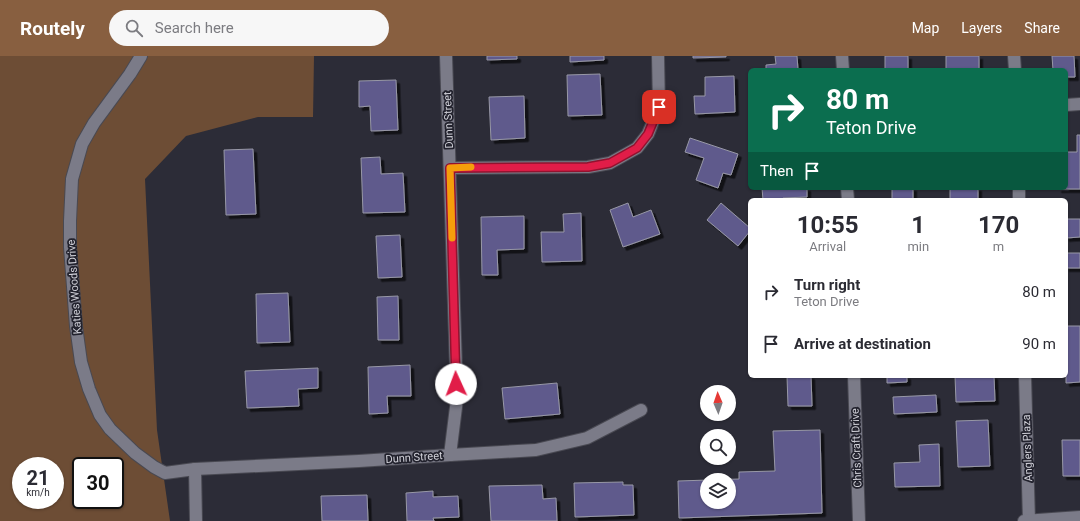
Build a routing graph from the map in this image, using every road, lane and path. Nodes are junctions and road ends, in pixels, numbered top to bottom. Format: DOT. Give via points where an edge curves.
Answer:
graph roads {
  1 [pos="141,56"];
  2 [pos="446,56"];
  3 [pos="658,56"];
  4 [pos="842,56"];
  5 [pos="1014,56"];
  6 [pos="843,68"];
  7 [pos="1015,68"];
  8 [pos="1080,104"];
  9 [pos="1068,105"];
  10 [pos="450,168"];
  11 [pos="854,378"];
  12 [pos="1025,378"];
  13 [pos="641,410"];
  14 [pos="450,455"];
  15 [pos="195,469"];
  16 [pos="1080,517"];
  17 [pos="196,521"];
  18 [pos="859,521"];
  19 [pos="1024,521"];
  20 [pos="1029,521"];
  1 -- 15 [label="street, Katies Woods Drive" via="82,144 72,179 70,221 76,326 89,389 100,415 110,429 135,453 165,473"];
  2 -- 10 [label="street, Dunn Street"];
  3 -- 10 [label="street" via="659,107 648,134 637,148 610,163 588,167"];
  4 -- 6 [label="street"];
  5 -- 7 [label="street"];
  8 -- 9 [label="street"];
  10 -- 14 [label="street, Dunn Street" via="457,399"];
  11 -- 18 [label="street, Chris Craft Drive"];
  12 -- 20 [label="street, Anglers Plaza"];
  13 -- 14 [label="street" via="586,438 536,450"];
  14 -- 15 [label="street, Dunn Street"];
  15 -- 17 [label="street"];
  16 -- 20 [label="street"];
  19 -- 20 [label="street"];
}
